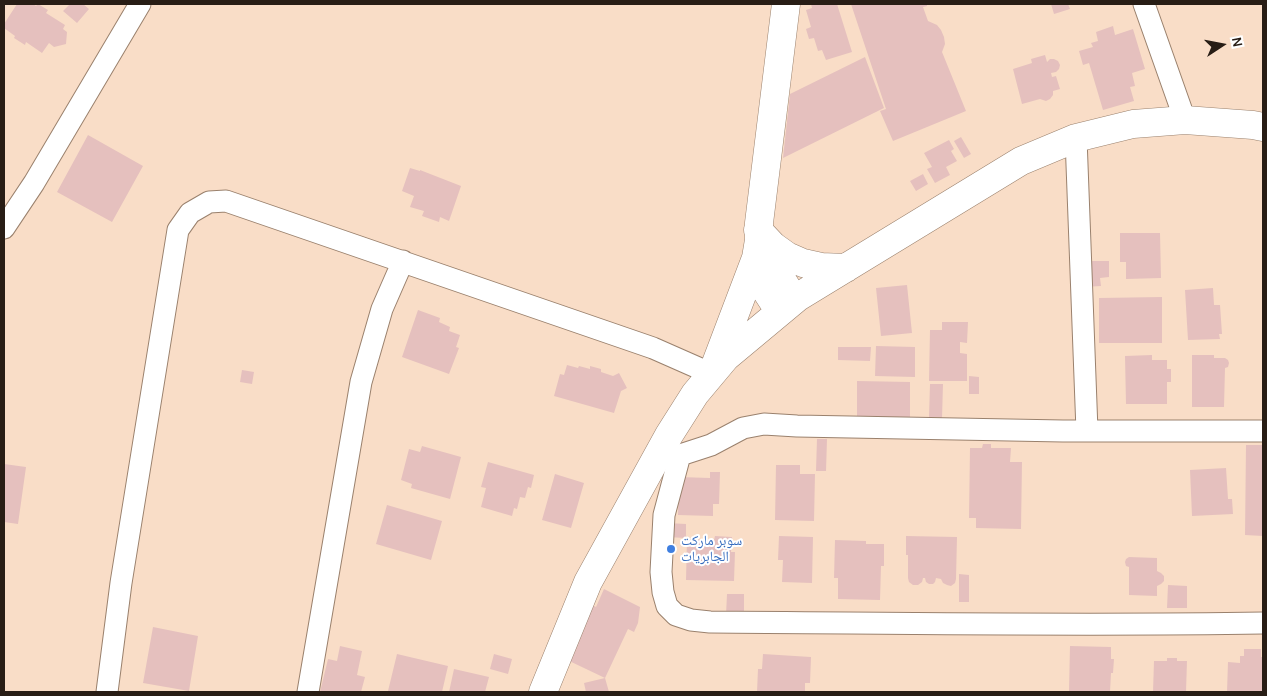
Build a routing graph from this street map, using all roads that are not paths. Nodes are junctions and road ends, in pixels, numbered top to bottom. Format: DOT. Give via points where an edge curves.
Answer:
graph roads {
  1 [pos="140,4"];
  2 [pos="786,4"];
  3 [pos="1144,4"];
  4 [pos="1185,120"];
  5 [pos="1263,127"];
  6 [pos="1076,138"];
  7 [pos="4,228"];
  8 [pos="758,243"];
  9 [pos="403,262"];
  10 [pos="846,268"];
  11 [pos="787,306"];
  12 [pos="712,374"];
  13 [pos="1087,431"];
  14 [pos="1263,431"];
  15 [pos="680,455"];
  16 [pos="653,464"];
  17 [pos="1263,623"];
  18 [pos="107,692"];
  19 [pos="308,692"];
  20 [pos="543,692"];
  1 -- 7 [label="street"];
  2 -- 8 [label="street"];
  3 -- 4 [label="street"];
  4 -- 5 [label="street"];
  4 -- 6 [label="street" via="1134,124"];
  6 -- 10 [label="street" via="1021,161"];
  6 -- 13 [label="street"];
  8 -- 10 [label="street" via="773,246 803,263"];
  8 -- 11 [label="street" via="757,272 761,284"];
  8 -- 12 [label="street"];
  9 -- 12 [label="street" via="653,348"];
  9 -- 18 [label="street" via="226,201 209,202 190,213 178,230 121,583"];
  9 -- 19 [label="street" via="382,309 361,382"];
  10 -- 11 [label="street"];
  11 -- 12 [label="street"];
  12 -- 16 [label="street" via="695,394"];
  13 -- 14 [label="street"];
  13 -- 15 [label="street" via="764,424 743,428 711,445"];
  15 -- 16 [label="street"];
  15 -- 17 [label="street" via="664,515 661,572 667,606 676,615 691,620 1158,625"];
  16 -- 20 [label="street" via="588,582"];
}
